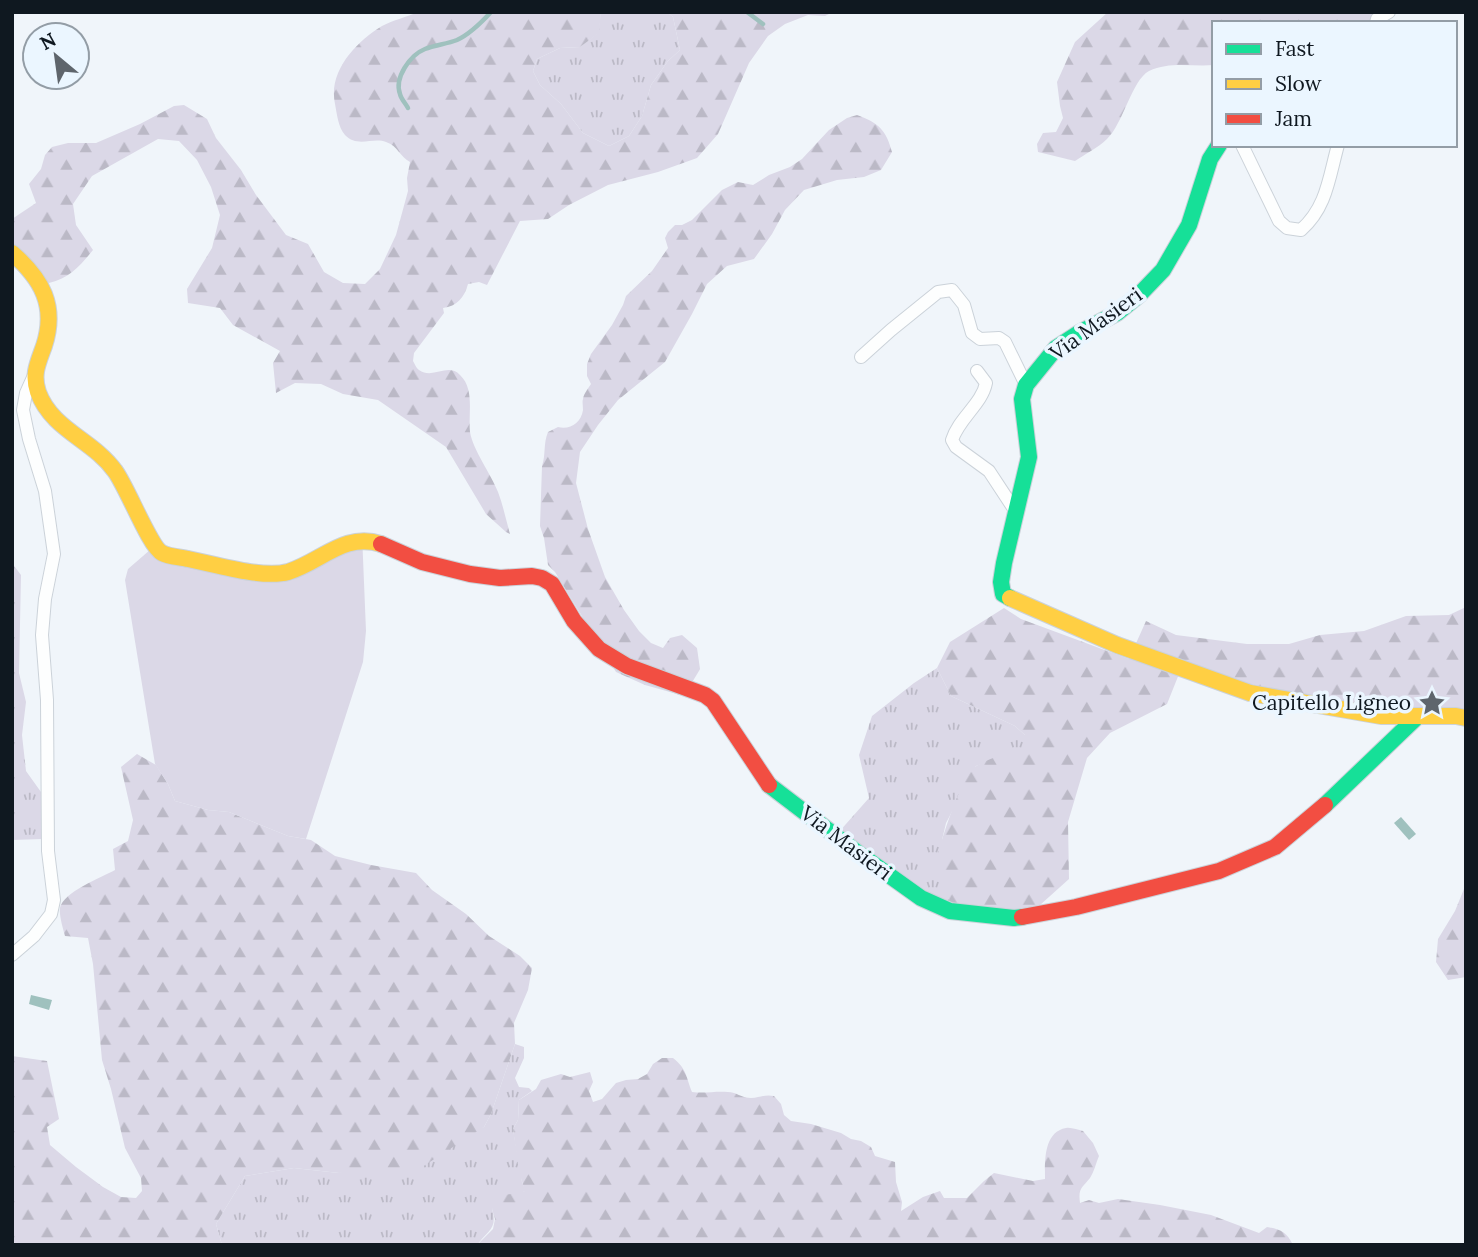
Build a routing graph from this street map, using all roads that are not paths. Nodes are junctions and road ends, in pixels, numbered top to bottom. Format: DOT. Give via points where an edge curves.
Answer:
graph roads {
  1 [pos="1218,147"];
  2 [pos="1243,147"];
  3 [pos="1338,147"];
  4 [pos="12,253"];
  5 [pos="861,357"];
  6 [pos="977,371"];
  7 [pos="35,373"];
  8 [pos="1026,385"];
  9 [pos="1016,512"];
  10 [pos="1418,716"];
  11 [pos="1466,718"];
  12 [pos="12,955"];
  1 -- 8 [label="street, Via Masieri" via="1189,225 1163,270 1117,313 1056,348"];
  2 -- 3 [label="street" via="1279,221 1301,230 1312,220 1329,187"];
  4 -- 7 [label="street" via="45,290 49,317"];
  5 -- 8 [label="street" via="938,292 952,290 964,305 972,333 980,340 999,338 1005,342"];
  6 -- 9 [label="street" via="986,383 985,391 952,440 989,471"];
  7 -- 10 [label="street, Via Masieri" via="48,413 110,465 154,546 163,554 278,574 358,540 477,576 542,577 594,645 628,667 705,695 723,714 769,785 921,898 950,911 1014,918 1219,871 1275,847"];
  7 -- 12 [label="street" via="23,410 45,491 54,554 42,635 48,851 54,900 51,914"];
  8 -- 9 [label="street" via="1022,399 1029,457"];
  9 -- 10 [label="street" via="1001,582 1003,594 1015,602 1250,693 1381,716"];
  10 -- 11 [label="street"];
}
